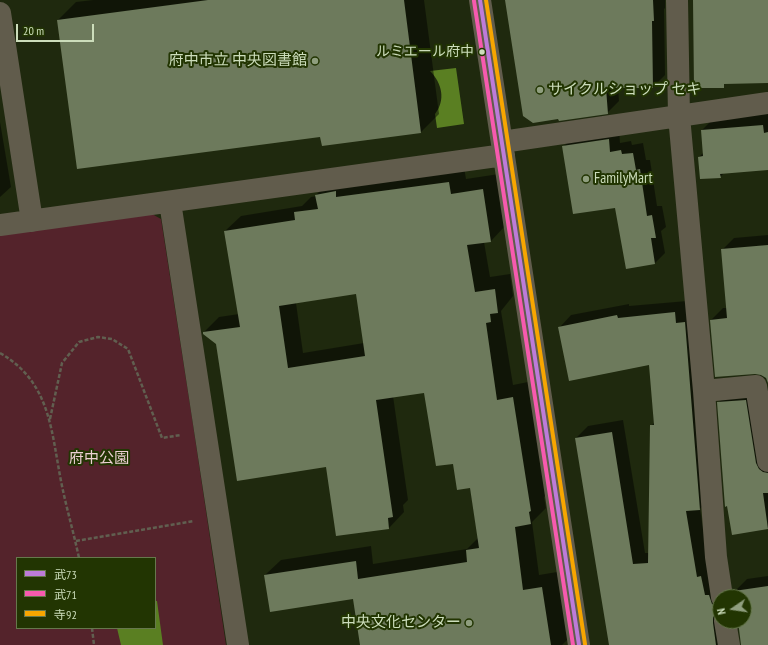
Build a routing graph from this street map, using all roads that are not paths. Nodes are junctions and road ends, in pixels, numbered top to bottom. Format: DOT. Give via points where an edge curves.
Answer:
graph roads {
  1 [pos="480,0"];
  2 [pos="677,0"];
  3 [pos="0,13"];
  4 [pos="768,103"];
  5 [pos="679,116"];
  6 [pos="503,148"];
  7 [pos="170,202"];
  8 [pos="32,221"];
  9 [pos="0,225"];
  10 [pos="704,391"];
  11 [pos="768,461"];
  12 [pos="721,589"];
  13 [pos="726,629"];
  14 [pos="238,645"];
  15 [pos="579,645"];
  16 [pos="729,645"];
  1 -- 6 [label="street"];
  2 -- 5 [label="street"];
  3 -- 8 [label="street"];
  4 -- 5 [label="street"];
  5 -- 6 [label="street"];
  5 -- 10 [label="street"];
  6 -- 7 [label="street"];
  6 -- 15 [label="street"];
  7 -- 8 [label="street"];
  7 -- 14 [label="street"];
  8 -- 9 [label="street"];
  10 -- 11 [label="street" via="756,386"];
  10 -- 12 [label="street" via="716,557"];
  13 -- 16 [label="street"];
}
